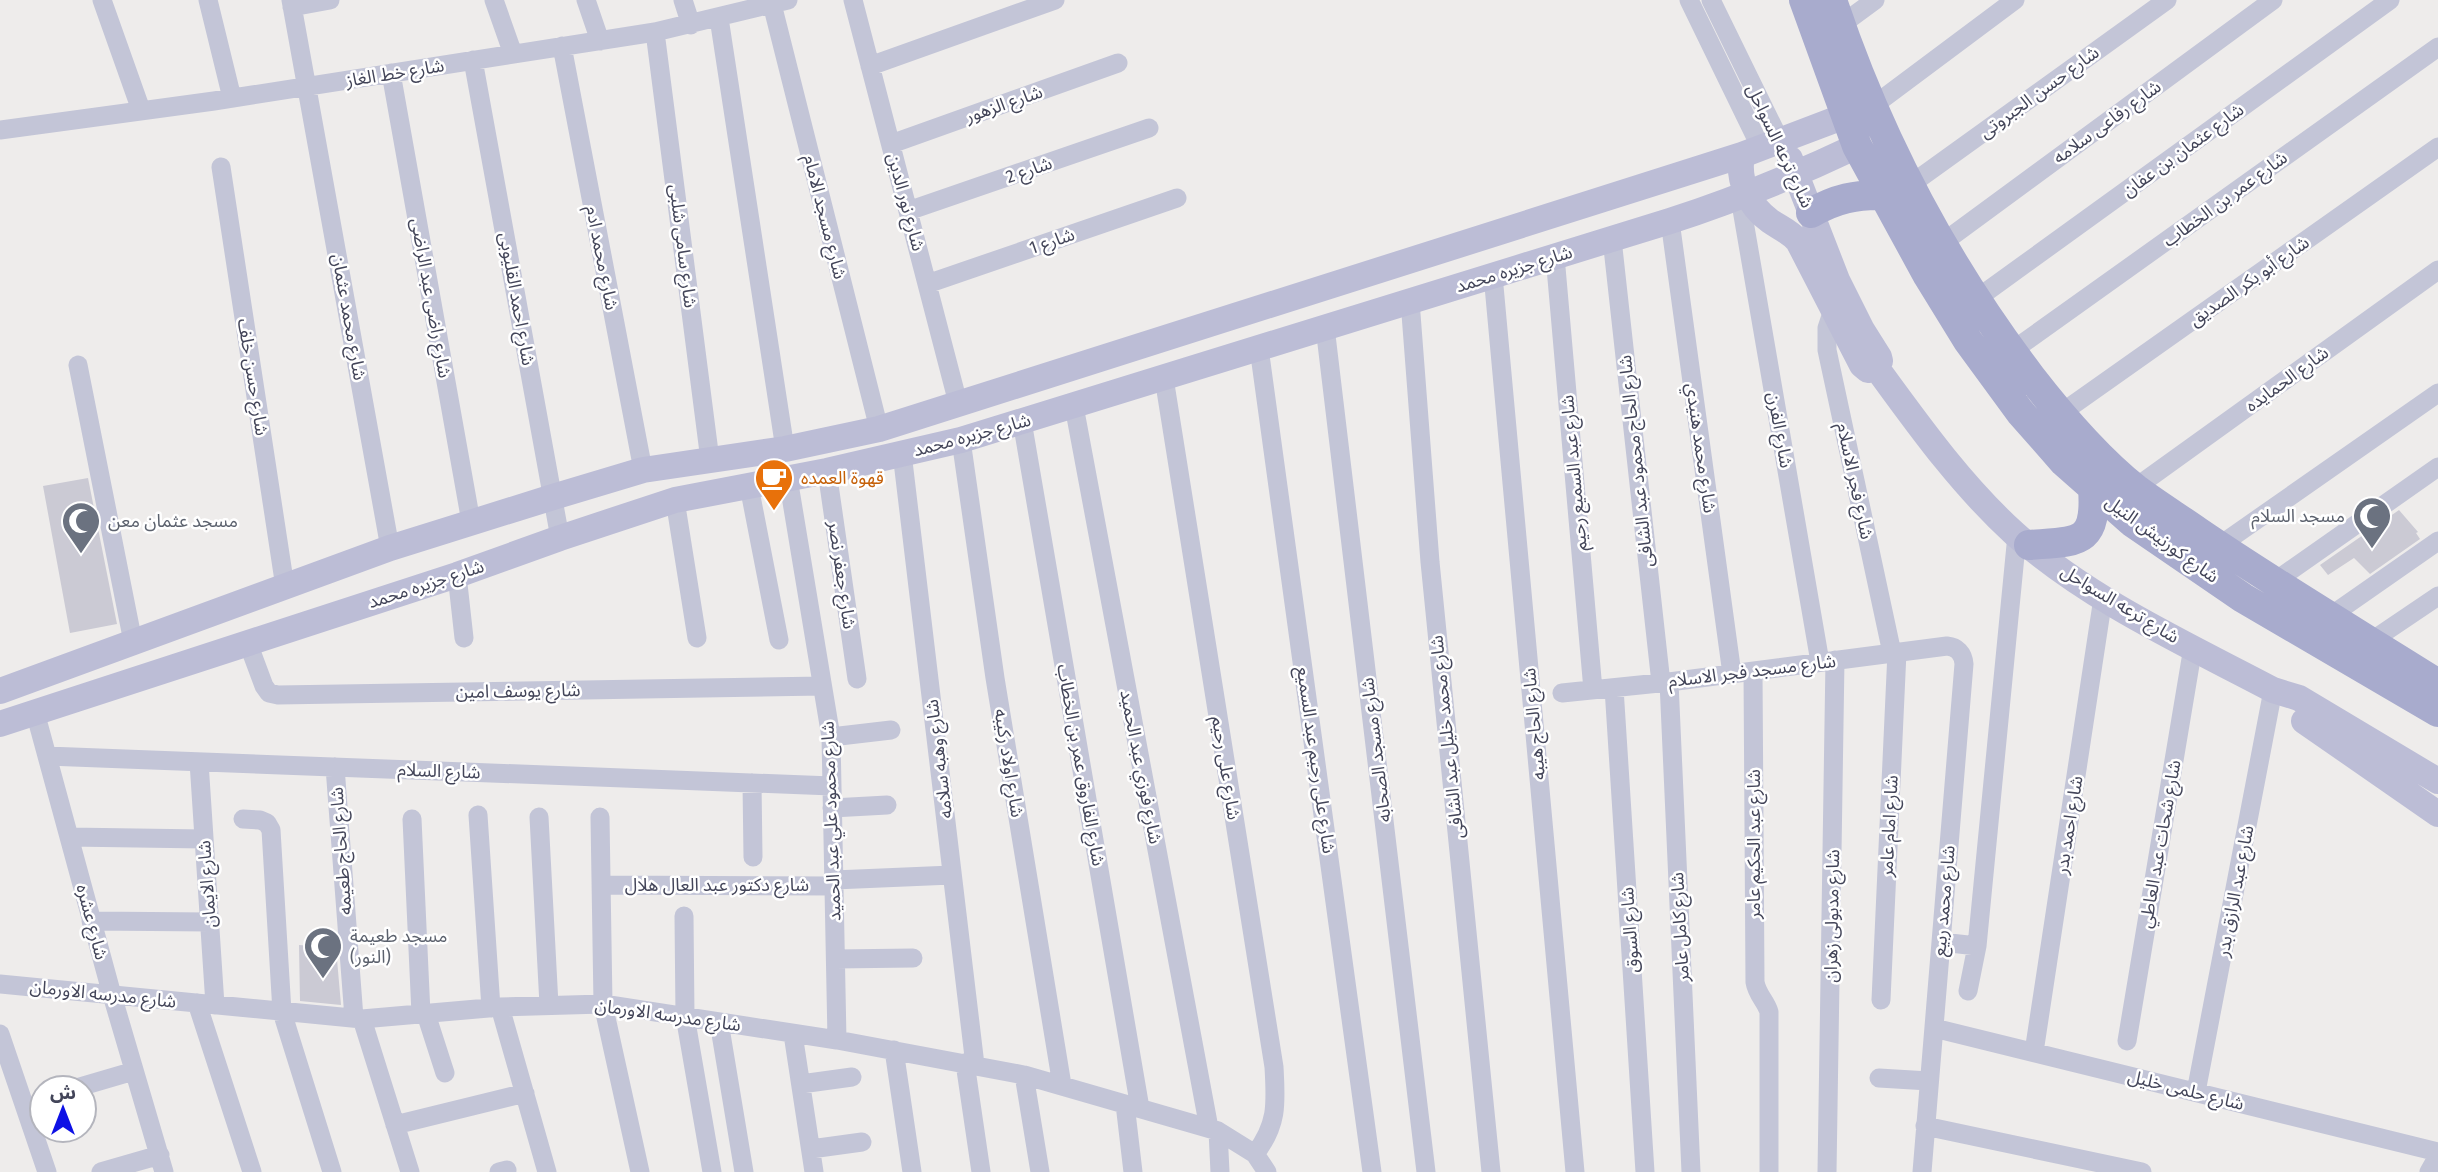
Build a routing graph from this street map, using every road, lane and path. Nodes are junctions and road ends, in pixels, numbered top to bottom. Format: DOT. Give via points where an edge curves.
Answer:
graph roads {
  1 [pos="102,0"];
  2 [pos="208,0"];
  3 [pos="330,0"];
  4 [pos="494,0"];
  5 [pos="586,0"];
  6 [pos="683,0"];
  7 [pos="853,0"];
  8 [pos="1055,0"];
  9 [pos="1689,0"];
  10 [pos="1711,0"];
  11 [pos="1804,0"];
  12 [pos="1874,0"];
  13 [pos="2015,0"];
  14 [pos="2167,0"];
  15 [pos="2273,0"];
  16 [pos="2390,0"];
  17 [pos="292,3"];
  18 [pos="772,3"];
  19 [pos="1836,13"];
  20 [pos="719,18"];
  21 [pos="691,25"];
  22 [pos="655,32"];
  23 [pos="600,41"];
  24 [pos="562,46"];
  25 [pos="2438,47"];
  26 [pos="513,54"];
  27 [pos="473,60"];
  28 [pos="1118,64"];
  29 [pos="870,66"];
  30 [pos="391,74"];
  31 [pos="307,86"];
  32 [pos="232,98"];
  33 [pos="1873,106"];
  34 [pos="141,110"];
  35 [pos="1845,116"];
  36 [pos="1149,128"];
  37 [pos="0,130"];
  38 [pos="891,144"];
  39 [pos="1857,146"];
  40 [pos="2438,147"];
  41 [pos="1761,148"];
  42 [pos="221,167"];
  43 [pos="1797,174"];
  44 [pos="1897,190"];
  45 [pos="1744,196"];
  46 [pos="1177,198"];
  47 [pos="908,211"];
  48 [pos="1811,213"];
  49 [pos="1670,221"];
  50 [pos="1612,239"];
  51 [pos="1941,244"];
  52 [pos="1555,256"];
  53 [pos="2438,270"];
  54 [pos="1493,275"];
  55 [pos="927,284"];
  56 [pos="1288,300"];
  57 [pos="1975,300"];
  58 [pos="1410,301"];
  59 [pos="1833,310"];
  60 [pos="1313,331"];
  61 [pos="1259,348"];
  62 [pos="2012,351"];
  63 [pos="78,365"];
  64 [pos="1875,367"];
  65 [pos="1164,378"];
  66 [pos="2438,393"];
  67 [pos="958,403"];
  68 [pos="1074,406"];
  69 [pos="2060,414"];
  70 [pos="1022,421"];
  71 [pos="879,429"];
  72 [pos="961,440"];
  73 [pos="785,449"];
  74 [pos="902,453"];
  75 [pos="710,460"];
  76 [pos="2438,467"];
  77 [pos="643,470"];
  78 [pos="827,471"];
  79 [pos="788,478"];
  80 [pos="750,486"];
  81 [pos="2093,488"];
  82 [pos="2135,488"];
  83 [pos="553,497"];
  84 [pos="675,500"];
  85 [pos="471,522"];
  86 [pos="560,538"];
  87 [pos="2023,540"];
  88 [pos="2438,541"];
  89 [pos="2219,546"];
  90 [pos="390,548"];
  91 [pos="457,575"];
  92 [pos="2274,582"];
  93 [pos="285,587"];
  94 [pos="2438,596"];
  95 [pos="2103,598"];
  96 [pos="2329,617"];
  97 [pos="464,638"];
  98 [pos="697,638"];
  99 [pos="779,640"];
  100 [pos="133,642"];
  101 [pos="2370,642"];
  102 [pos="248,643"];
  103 [pos="1941,647"];
  104 [pos="2193,647"];
  105 [pos="1894,653"];
  106 [pos="1828,661"];
  107 [pos="1753,671"];
  108 [pos="1732,674"];
  109 [pos="857,680"];
  110 [pos="1665,682"];
  111 [pos="2438,684"];
  112 [pos="822,686"];
  113 [pos="1614,688"];
  114 [pos="1594,690"];
  115 [pos="2273,690"];
  116 [pos="0,691"];
  117 [pos="1562,693"];
  118 [pos="35,712"];
  119 [pos="2438,712"];
  120 [pos="0,724"];
  121 [pos="891,730"];
  122 [pos="831,737"];
  123 [pos="47,756"];
  124 [pos="199,762"];
  125 [pos="335,767"];
  126 [pos="2438,781"];
  127 [pos="752,783"];
  128 [pos="832,786"];
  129 [pos="887,805"];
  130 [pos="832,808"];
  131 [pos="2438,814"];
  132 [pos="478,815"];
  133 [pos="540,817"];
  134 [pos="600,817"];
  135 [pos="243,819"];
  136 [pos="412,819"];
  137 [pos="69,838"];
  138 [pos="204,839"];
  139 [pos="753,857"];
  140 [pos="953,875"];
  141 [pos="834,883"];
  142 [pos="601,885"];
  143 [pos="684,916"];
  144 [pos="91,921"];
  145 [pos="210,922"];
  146 [pos="1941,942"];
  147 [pos="1977,946"];
  148 [pos="913,958"];
  149 [pos="836,959"];
  150 [pos="0,984"];
  151 [pos="1968,991"];
  152 [pos="111,995"];
  153 [pos="1881,1000"];
  154 [pos="206,1004"];
  155 [pos="603,1004"];
  156 [pos="549,1005"];
  157 [pos="496,1007"];
  158 [pos="282,1012"];
  159 [pos="424,1014"];
  160 [pos="685,1016"];
  161 [pos="358,1019"];
  162 [pos="719,1022"];
  163 [pos="1934,1028"];
  164 [pos="0,1034"];
  165 [pos="793,1034"];
  166 [pos="837,1040"];
  167 [pos="2126,1041"];
  168 [pos="894,1050"];
  169 [pos="2034,1052"];
  170 [pos="970,1064"];
  171 [pos="134,1071"];
  172 [pos="445,1073"];
  173 [pos="1024,1075"];
  174 [pos="852,1077"];
  175 [pos="1880,1078"];
  176 [pos="1929,1081"];
  177 [pos="98,1082"];
  178 [pos="801,1084"];
  179 [pos="1062,1086"];
  180 [pos="28,1090"];
  181 [pos="2196,1092"];
  182 [pos="525,1093"];
  183 [pos="1133,1106"];
  184 [pos="395,1125"];
  185 [pos="1926,1126"];
  186 [pos="1214,1129"];
  187 [pos="862,1142"];
  188 [pos="42,1144"];
  189 [pos="811,1149"];
  190 [pos="1255,1154"];
  191 [pos="2438,1154"];
  192 [pos="162,1164"];
  193 [pos="47,1172"];
  194 [pos="101,1172"];
  195 [pos="252,1172"];
  196 [pos="332,1172"];
  197 [pos="410,1172"];
  198 [pos="547,1172"];
  199 [pos="640,1172"];
  200 [pos="712,1172"];
  201 [pos="744,1172"];
  202 [pos="814,1172"];
  203 [pos="912,1172"];
  204 [pos="981,1172"];
  205 [pos="1040,1172"];
  206 [pos="1133,1172"];
  207 [pos="1220,1172"];
  208 [pos="1267,1172"];
  209 [pos="1372,1172"];
  210 [pos="1426,1172"];
  211 [pos="1491,1172"];
  212 [pos="1575,1172"];
  213 [pos="1645,1172"];
  214 [pos="1691,1172"];
  215 [pos="1769,1172"];
  216 [pos="1827,1172"];
  217 [pos="1922,1172"];
  218 [pos="2142,1172"];
  219 [pos="2429,1172"];
  1 -- 34 [label="street"];
  2 -- 32 [label="street"];
  3 -- 17 [label="street"];
  4 -- 26 [label="street"];
  5 -- 23 [label="street"];
  6 -- 21 [label="street"];
  7 -- 29 [label="street, شارع نور الدين"];
  8 -- 29 [label="street"];
  9 -- 41 [label="street, شارع ترعه السواحل"];
  10 -- 41 [label="street, شارع ترعه السواحل"];
  11 -- 35 [label="main road, شارع كورنيش النيل"];
  12 -- 19 [label="street"];
  13 -- 33 [label="street"];
  14 -- 44 [label="street, شارع حسن الجبروتى"];
  15 -- 51 [label="street, شارع رفاعى سلامه"];
  16 -- 57 [label="street, شارع عثمان بن عفان"];
  17 -- 31 [label="street, شارع محمد عثمان"];
  18 -- 20 [label="street, شارع خط الغاز"];
  18 -- 71 [label="street, شارع مسجد الامام"];
  19 -- 33 [label="main road, شارع كورنيش النيل"];
  20 -- 21 [label="street, شارع خط الغاز"];
  20 -- 73 [label="street"];
  21 -- 22 [label="street, شارع خط الغاز"];
  22 -- 23 [label="street, شارع خط الغاز"];
  22 -- 75 [label="street, شارع سامى شلبى"];
  23 -- 24 [label="street, شارع خط الغاز"];
  24 -- 26 [label="street, شارع خط الغاز"];
  24 -- 77 [label="street, شارع محمد ادم"];
  25 -- 62 [label="street, شارع عمر بن الخطاب"];
  26 -- 27 [label="street, شارع خط الغاز"];
  27 -- 30 [label="street, شارع خط الغاز"];
  27 -- 83 [label="street, شارع احمد القليوبى"];
  28 -- 38 [label="street, شارع الزهور"];
  29 -- 38 [label="street, شارع نور الدين"];
  30 -- 31 [label="street, شارع خط الغاز"];
  30 -- 85 [label="street, شارع راضى عبد الراضى"];
  31 -- 32 [label="street, شارع خط الغاز"];
  31 -- 90 [label="street, شارع محمد عثمان"];
  32 -- 34 [label="street, شارع خط الغاز"];
  33 -- 44 [label="main road, شارع كورنيش النيل"];
  34 -- 37 [label="street, شارع خط الغاز"];
  35 -- 39 [label="main road, شارع كورنيش النيل"];
  35 -- 41 [label="main road, شارع جزيره محمد"];
  36 -- 47 [label="street, شارع 2"];
  38 -- 47 [label="street, شارع نور الدين"];
  39 -- 43 [label="main road, شارع جزيره محمد"];
  39 -- 44 [label="main road, شارع كورنيش النيل"];
  40 -- 69 [label="street, شارع أبو بكر الصديق"];
  41 -- 43 [label="main road, شارع ترعه السواحل"];
  41 -- 45 [label="main road, شارع ترعه السواحل" via="1742,180"];
  41 -- 56 [label="main road, شارع جزيره محمد"];
  42 -- 93 [label="street, شارع حسن خلف"];
  43 -- 45 [label="main road, شارع جزيره محمد"];
  43 -- 48 [label="main road, شارع ترعه السواحل"];
  44 -- 48 [label="main road" via="1853,196"];
  44 -- 51 [label="main road, شارع كورنيش النيل"];
  44 -- 81 [label="main road, شارع كورنيش النيل" via="1928,276 1968,341 2020,412"];
  45 -- 49 [label="main road, شارع جزيره محمد"];
  45 -- 59 [label="main road, شارع ترعه السواحل" via="1798,241"];
  45 -- 106 [label="street, شارع الفرن"];
  46 -- 55 [label="street, شارع 1"];
  47 -- 55 [label="street, شارع نور الدين"];
  48 -- 64 [label="main road, شارع ترعه السواحل" via="1849,305 1878,353 1880,361"];
  49 -- 50 [label="main road, شارع جزيره محمد"];
  49 -- 108 [label="street, شارع محمد هنيدي"];
  50 -- 52 [label="main road, شارع جزيره محمد"];
  50 -- 110 [label="street, شارع الحاج محمود عبد الشافى"];
  51 -- 57 [label="main road, شارع كورنيش النيل"];
  52 -- 54 [label="main road, شارع جزيره محمد"];
  52 -- 114 [label="street, شارع عبد السميع رحيم"];
  53 -- 82 [label="street, شارع الحمايده"];
  54 -- 58 [label="main road, شارع جزيره محمد"];
  54 -- 212 [label="street, شارع الحاج هيبه"];
  55 -- 67 [label="street, شارع نور الدين"];
  56 -- 60 [label="main road"];
  56 -- 67 [label="main road, شارع جزيره محمد"];
  57 -- 62 [label="main road, شارع كورنيش النيل"];
  58 -- 60 [label="main road, شارع جزيره محمد"];
  58 -- 211 [label="street, شارع محمد خليل عبد الشافى" via="1430,562"];
  59 -- 64 [label="main road, شارع ترعه السواحل" via="1861,365 1868,370"];
  59 -- 105 [label="street, شارع فجر الاسلام" via="1827,350"];
  60 -- 61 [label="main road, شارع جزيره محمد"];
  60 -- 210 [label="street, شارع مسجد الصحابه"];
  61 -- 65 [label="main road, شارع جزيره محمد"];
  61 -- 209 [label="street, شارع على رحيم عبد السميع"];
  62 -- 69 [label="main road, شارع كورنيش النيل"];
  63 -- 100 [label="street"];
  64 -- 87 [label="main road, شارع ترعه السواحل" via="1974,494"];
  65 -- 68 [label="main road, شارع جزيره محمد"];
  65 -- 190 [label="street, شارع على رحيم" via="1274,1067 1274,1120"];
  66 -- 89 [label="street"];
  67 -- 71 [label="main road, شارع جزيره محمد"];
  68 -- 70 [label="main road, شارع جزيره محمد"];
  68 -- 186 [label="street, شارع فوزي عبد الحميد"];
  69 -- 82 [label="main road, شارع كورنيش النيل"];
  70 -- 72 [label="main road, شارع جزيره محمد"];
  70 -- 183 [label="street, شارع الفاروق عمر بن الخطاب"];
  71 -- 73 [label="main road, شارع جزيره محمد"];
  72 -- 74 [label="main road, شارع جزيره محمد"];
  72 -- 179 [label="street, شارع اولاد ركيبه"];
  73 -- 75 [label="main road, شارع جزيره محمد"];
  74 -- 78 [label="main road, شارع جزيره محمد"];
  74 -- 140 [label="street, شارع وهبه سلامه"];
  75 -- 77 [label="main road, شارع جزيره محمد"];
  76 -- 92 [label="street"];
  77 -- 83 [label="main road, شارع جزيره محمد"];
  78 -- 79 [label="main road, شارع جزيره محمد"];
  78 -- 109 [label="street, شارع جعفر نصر"];
  79 -- 80 [label="main road, شارع جزيره محمد"];
  79 -- 112 [label="street, شارع محمود علي عبد الحميد"];
  80 -- 84 [label="main road, شارع جزيره محمد"];
  80 -- 99 [label="street"];
  81 -- 87 [label="main road" via="2092,524 2083,537 2068,542"];
  81 -- 119 [label="main road, شارع كورنيش النيل" via="2132,522 2243,598"];
  82 -- 89 [label="main road, شارع كورنيش النيل"];
  83 -- 85 [label="main road, شارع جزيره محمد"];
  83 -- 86 [label="street, شارع احمد القليوبى"];
  84 -- 86 [label="main road, شارع جزيره محمد"];
  84 -- 98 [label="street"];
  85 -- 90 [label="main road, شارع جزيره محمد"];
  86 -- 91 [label="main road, شارع جزيره محمد"];
  87 -- 95 [label="main road, شارع ترعه السواحل"];
  87 -- 147 [label="street, شارع محمد ربيع"];
  88 -- 96 [label="street"];
  89 -- 92 [label="main road, شارع كورنيش النيل"];
  90 -- 93 [label="main road, شارع جزيره محمد"];
  91 -- 97 [label="street"];
  91 -- 102 [label="main road, شارع جزيره محمد"];
  92 -- 96 [label="main road, شارع كورنيش النيل"];
  93 -- 100 [label="main road, شارع جزيره محمد"];
  94 -- 101 [label="street"];
  95 -- 104 [label="main road, شارع ترعه السواحل"];
  95 -- 169 [label="street, شارع احمد بدر"];
  96 -- 101 [label="main road, شارع كورنيش النيل"];
  100 -- 116 [label="main road, شارع جزيره محمد"];
  101 -- 111 [label="main road, شارع كورنيش النيل"];
  102 -- 112 [label="street, شارع يوسف امين" via="264,686 278,695"];
  102 -- 118 [label="main road, شارع جزيره محمد"];
  103 -- 105 [label="street, شارع مسجد فجر الاسلام"];
  103 -- 146 [label="street, شارع محمد ربيع" via="1958,650 1964,664"];
  104 -- 115 [label="main road, شارع ترعه السواحل"];
  104 -- 167 [label="street, شارع شحات عبد العاطي"];
  105 -- 106 [label="street, شارع مسجد فجر الاسلام"];
  105 -- 153 [label="street, شارع امام عامر"];
  106 -- 107 [label="street, شارع مسجد فجر الاسلام"];
  106 -- 216 [label="street, شارع مدبولى زهران"];
  107 -- 108 [label="street, شارع مسجد فجر الاسلام"];
  107 -- 215 [label="street, شارع عبد الحكيم عامر" via="1755,982 1769,1012"];
  108 -- 110 [label="street, شارع مسجد فجر الاسلام"];
  110 -- 113 [label="street, شارع مسجد فجر الاسلام"];
  110 -- 214 [label="street, شارع كامل عامر"];
  112 -- 122 [label="street, شارع محمود علي عبد الحميد"];
  113 -- 114 [label="street, شارع مسجد فجر الاسلام"];
  113 -- 213 [label="street, شارع السوق"];
  114 -- 117 [label="street, شارع مسجد فجر الاسلام"];
  115 -- 126 [label="main road, شارع ترعه السواحل" via="2299,698"];
  115 -- 131 [label="main road, شارع ترعه السواحل" via="2289,711"];
  115 -- 181 [label="street, شارع عبد الرازق بدر"];
  118 -- 120 [label="main road, شارع جزيره محمد"];
  118 -- 123 [label="street, شارع عشره"];
  121 -- 122 [label="street"];
  122 -- 128 [label="street, شارع محمود علي عبد الحميد"];
  123 -- 124 [label="street, شارع السلام"];
  123 -- 137 [label="street, شارع عشره"];
  124 -- 125 [label="street, شارع السلام"];
  124 -- 138 [label="street, شارع الايمان"];
  125 -- 127 [label="street, شارع السلام"];
  125 -- 161 [label="street, شارع الحاج طعيمه"];
  127 -- 128 [label="street, شارع السلام"];
  127 -- 139 [label="street"];
  128 -- 130 [label="street, شارع محمود علي عبد الحميد"];
  129 -- 130 [label="street"];
  130 -- 141 [label="street, شارع محمود علي عبد الحميد"];
  132 -- 157 [label="street"];
  133 -- 156 [label="street"];
  134 -- 142 [label="street"];
  135 -- 158 [label="street" via="260,820 271,830"];
  136 -- 159 [label="street"];
  137 -- 138 [label="street"];
  137 -- 144 [label="street, شارع عشره"];
  138 -- 145 [label="street, شارع الايمان"];
  140 -- 141 [label="street, شارع دكتور عبد العال هلال"];
  140 -- 170 [label="street, شارع وهبه سلامه"];
  141 -- 142 [label="street, شارع دكتور عبد العال هلال"];
  141 -- 149 [label="street, شارع محمود علي عبد الحميد"];
  142 -- 155 [label="street"];
  143 -- 160 [label="street"];
  144 -- 145 [label="street"];
  144 -- 152 [label="street, شارع عشره"];
  145 -- 154 [label="street, شارع الايمان"];
  146 -- 147 [label="street"];
  146 -- 163 [label="street, شارع محمد ربيع"];
  147 -- 151 [label="street, شارع محمد ربيع"];
  148 -- 149 [label="street"];
  149 -- 166 [label="street, شارع محمود علي عبد الحميد"];
  150 -- 152 [label="street, شارع مدرسه الاورمان"];
  152 -- 154 [label="street, شارع مدرسه الاورمان"];
  152 -- 171 [label="street, شارع عشره"];
  154 -- 158 [label="street, شارع مدرسه الاورمان"];
  154 -- 195 [label="street, شارع الايمان"];
  155 -- 156 [label="street, شارع مدرسه الاورمان"];
  155 -- 160 [label="street, شارع مدرسه الاورمان"];
  155 -- 199 [label="street"];
  156 -- 157 [label="street, شارع مدرسه الاورمان"];
  157 -- 159 [label="street, شارع مدرسه الاورمان"];
  157 -- 182 [label="street"];
  158 -- 161 [label="street, شارع مدرسه الاورمان"];
  158 -- 196 [label="street"];
  159 -- 161 [label="street, شارع مدرسه الاورمان"];
  159 -- 172 [label="street"];
  160 -- 162 [label="street, شارع مدرسه الاورمان"];
  160 -- 200 [label="street"];
  161 -- 184 [label="street, شارع الحاج طعيمه"];
  162 -- 165 [label="street, شارع مدرسه الاورمان"];
  162 -- 201 [label="street"];
  163 -- 169 [label="street, شارع حلمى خليل"];
  163 -- 176 [label="street, شارع محمد ربيع"];
  164 -- 180 [label="street"];
  165 -- 166 [label="street, شارع مدرسه الاورمان"];
  165 -- 178 [label="street"];
  166 -- 168 [label="street, شارع مدرسه الاورمان"];
  168 -- 170 [label="street, شارع مدرسه الاورمان"];
  168 -- 203 [label="street"];
  169 -- 181 [label="street, شارع حلمى خليل"];
  170 -- 173 [label="street, شارع مدرسه الاورمان"];
  170 -- 204 [label="street, شارع وهبه سلامه"];
  171 -- 177 [label="street"];
  171 -- 192 [label="street, شارع عشره"];
  173 -- 179 [label="street, شارع مدرسه الاورمان"];
  173 -- 205 [label="street"];
  174 -- 178 [label="street"];
  175 -- 176 [label="street"];
  176 -- 185 [label="street, شارع محمد ربيع"];
  178 -- 189 [label="street"];
  179 -- 183 [label="street, شارع مدرسه الاورمان"];
  181 -- 191 [label="street, شارع حلمى خليل"];
  182 -- 184 [label="street"];
  182 -- 198 [label="street"];
  183 -- 186 [label="street, شارع مدرسه الاورمان"];
  183 -- 206 [label="street, شارع الفاروق عمر بن الخطاب"];
  184 -- 197 [label="street, شارع الحاج طعيمه"];
  185 -- 217 [label="street, شارع محمد ربيع"];
  185 -- 218 [label="street"];
  186 -- 190 [label="street, شارع مدرسه الاورمان"];
  186 -- 207 [label="street, شارع فوزي عبد الحميد"];
  187 -- 189 [label="street"];
  188 -- 193 [label="street"];
  189 -- 202 [label="street"];
  190 -- 208 [label="street, شارع مدرسه الاورمان"];
  191 -- 219 [label="street"];
  192 -- 194 [label="street"];
}
